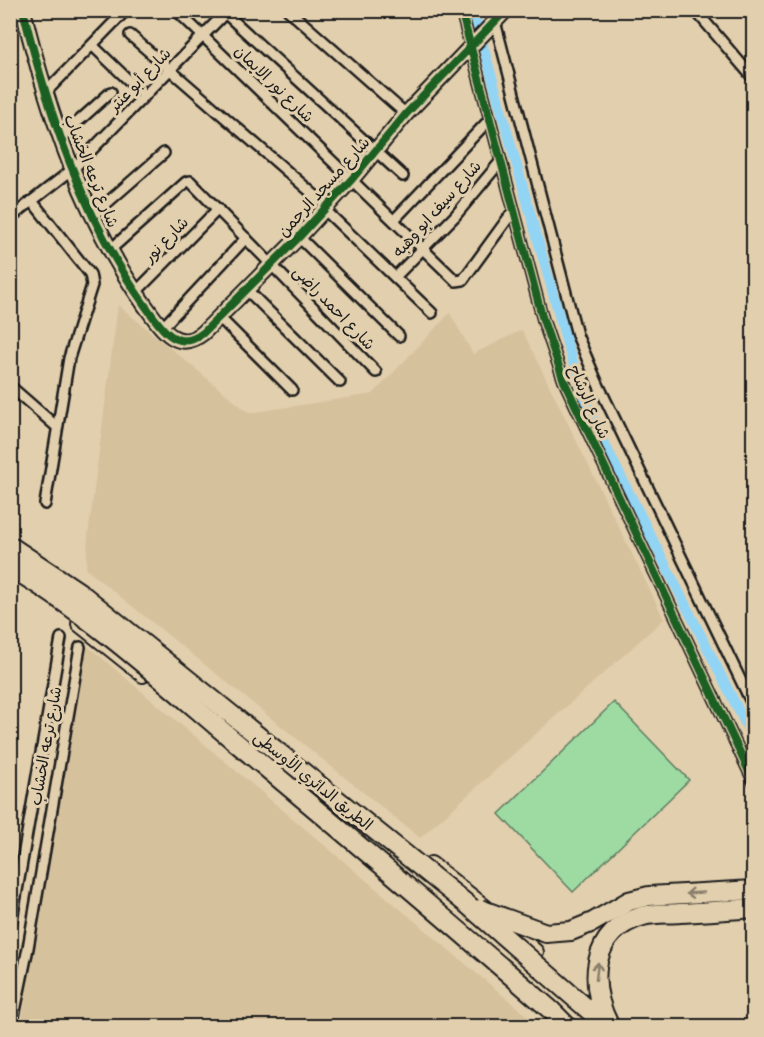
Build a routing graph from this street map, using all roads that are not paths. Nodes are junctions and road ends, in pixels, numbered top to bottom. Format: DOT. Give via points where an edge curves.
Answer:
graph roads {
  1 [pos="126,10"];
  2 [pos="176,10"];
  3 [pos="288,10"];
  4 [pos="461,10"];
  5 [pos="506,10"];
  6 [pos="696,10"];
  7 [pos="24,12"];
  8 [pos="226,12"];
  9 [pos="494,17"];
  10 [pos="130,35"];
  11 [pos="203,36"];
  12 [pos="92,45"];
  13 [pos="471,47"];
  14 [pos="170,70"];
  15 [pos="753,77"];
  16 [pos="46,92"];
  17 [pos="111,92"];
  18 [pos="145,96"];
  19 [pos="406,114"];
  20 [pos="490,119"];
  21 [pos="61,137"];
  22 [pos="375,151"];
  23 [pos="164,153"];
  24 [pos="501,161"];
  25 [pos="73,170"];
  26 [pos="403,176"];
  27 [pos="352,179"];
  28 [pos="32,201"];
  29 [pos="218,208"];
  30 [pos="325,208"];
  31 [pos="514,210"];
  32 [pos="92,216"];
  33 [pos="10,218"];
  34 [pos="394,220"];
  35 [pos="299,237"];
  36 [pos="246,238"];
  37 [pos="423,249"];
  38 [pos="110,250"];
  39 [pos="272,264"];
  40 [pos="395,277"];
  41 [pos="246,290"];
  42 [pos="136,292"];
  43 [pos="432,313"];
  44 [pos="219,317"];
  45 [pos="162,328"];
  46 [pos="399,336"];
  47 [pos="376,372"];
  48 [pos="340,382"];
  49 [pos="10,386"];
  50 [pos="292,390"];
  51 [pos="57,427"];
  52 [pos="45,504"];
  53 [pos="10,538"];
  54 [pos="10,546"];
  55 [pos="10,567"];
  56 [pos="10,576"];
  57 [pos="61,638"];
  58 [pos="80,647"];
  59 [pos="753,708"];
  60 [pos="274,738"];
  61 [pos="254,764"];
  62 [pos="753,782"];
  63 [pos="753,890"];
  64 [pos="468,905"];
  65 [pos="753,908"];
  66 [pos="10,931"];
  67 [pos="552,1011"];
  68 [pos="12,1026"];
  69 [pos="562,1026"];
  70 [pos="567,1026"];
  71 [pos="608,1026"];
  72 [pos="617,1026"];
  1 -- 12 [label="street"];
  2 -- 11 [label="street, شارع نور الايمان"];
  3 -- 19 [label="street"];
  4 -- 13 [label="street, شارع الرشاح"];
  5 -- 9 [label="street, شارع مسجد الرحمن"];
  6 -- 15 [label="street"];
  7 -- 16 [label="street, شارع ترعه الخشاب"];
  8 -- 11 [label="street, شارع أبو عنتر"];
  8 -- 22 [label="street"];
  9 -- 13 [label="street, شارع مسجد الرحمن"];
  9 -- 59 [label="street, شارع الرشاح" via="577,335"];
  10 -- 14 [label="street"];
  11 -- 14 [label="street, شارع أبو عنتر"];
  11 -- 27 [label="street, شارع نور الايمان"];
  12 -- 16 [label="street"];
  12 -- 18 [label="street"];
  13 -- 19 [label="street, شارع مسجد الرحمن"];
  13 -- 20 [label="street, شارع الرشاح"];
  14 -- 18 [label="street, شارع أبو عنتر"];
  14 -- 30 [label="street"];
  16 -- 21 [label="street, شارع ترعه الخشاب"];
  17 -- 21 [label="street"];
  18 -- 25 [label="street, شارع أبو عنتر"];
  19 -- 22 [label="street, شارع مسجد الرحمن"];
  20 -- 24 [label="street, شارع الرشاح"];
  20 -- 34 [label="street"];
  21 -- 25 [label="street, شارع ترعه الخشاب"];
  22 -- 26 [label="street"];
  22 -- 27 [label="street, شارع مسجد الرحمن"];
  23 -- 32 [label="street"];
  24 -- 31 [label="street, شارع الرشاح"];
  24 -- 37 [label="street, شارع سيف ابو وهبه"];
  25 -- 28 [label="street, شارع أبو عنتر"];
  25 -- 32 [label="street, شارع ترعه الخشاب"];
  27 -- 30 [label="street, شارع مسجد الرحمن"];
  27 -- 34 [label="street, شارع نور الايمان"];
  28 -- 33 [label="street, شارع أبو عنتر"];
  28 -- 51 [label="street" via="92,279 69,358"];
  29 -- 36 [label="street, شارع احمد راضى"];
  29 -- 38 [label="street, شارع احمد راضى" via="187,181"];
  29 -- 42 [label="street, شارع نور"];
  30 -- 35 [label="street, شارع مسجد الرحمن"];
  30 -- 40 [label="street"];
  31 -- 37 [label="street, شارع نور الايمان" via="462,281 454,280"];
  31 -- 62 [label="street, شارع الرشاح" via="546,331 564,381"];
  32 -- 38 [label="street, شارع ترعه الخشاب"];
  34 -- 37 [label="street, شارع نور الايمان"];
  35 -- 39 [label="street, شارع مسجد الرحمن"];
  35 -- 46 [label="street"];
  36 -- 39 [label="street, شارع احمد راضى"];
  36 -- 45 [label="street"];
  37 -- 40 [label="street, شارع سيف ابو وهبه"];
  38 -- 42 [label="street, شارع ترعه الخشاب"];
  39 -- 41 [label="street, شارع مسجد الرحمن"];
  39 -- 47 [label="street, شارع احمد راضى"];
  40 -- 43 [label="street"];
  41 -- 44 [label="street, شارع مسجد الرحمن"];
  41 -- 48 [label="street"];
  42 -- 45 [label="street, شارع ترعه الخشاب"];
  44 -- 45 [label="street, شارع مسجد الرحمن" via="190,340 174,338"];
  44 -- 50 [label="street"];
  49 -- 51 [label="street"];
  51 -- 52 [label="street"];
  53 -- 60 [label="street" via="83,586"];
  54 -- 64 [label="highway, الطريق الدائري الأوسطى, bridge" via="79,592"];
  55 -- 67 [label="highway, الطريق الدائري الأوسطى, bridge" via="141,663"];
  56 -- 61 [label="street" via="66,613"];
  57 -- 66 [label="street, شارع ترعه الخشاب"];
  58 -- 68 [label="street, شارع ترعه الخشاب"];
  60 -- 61 [label="street"];
  60 -- 72 [label="street" via="485,907"];
  61 -- 69 [label="street"];
  63 -- 64 [label="highway, one-way, bridge" via="649,896 629,901 571,931 546,933"];
  64 -- 71 [label="highway, الطريق الدائري الأوسطى, bridge"];
  71 -- 65 [label="highway, one-way, bridge" via="596,991 595,972 605,944 626,923 644,916"];
  67 -- 69 [label="highway, bridge"];
  67 -- 70 [label="highway, الطريق الدائري الأوسطى, bridge"];
}
